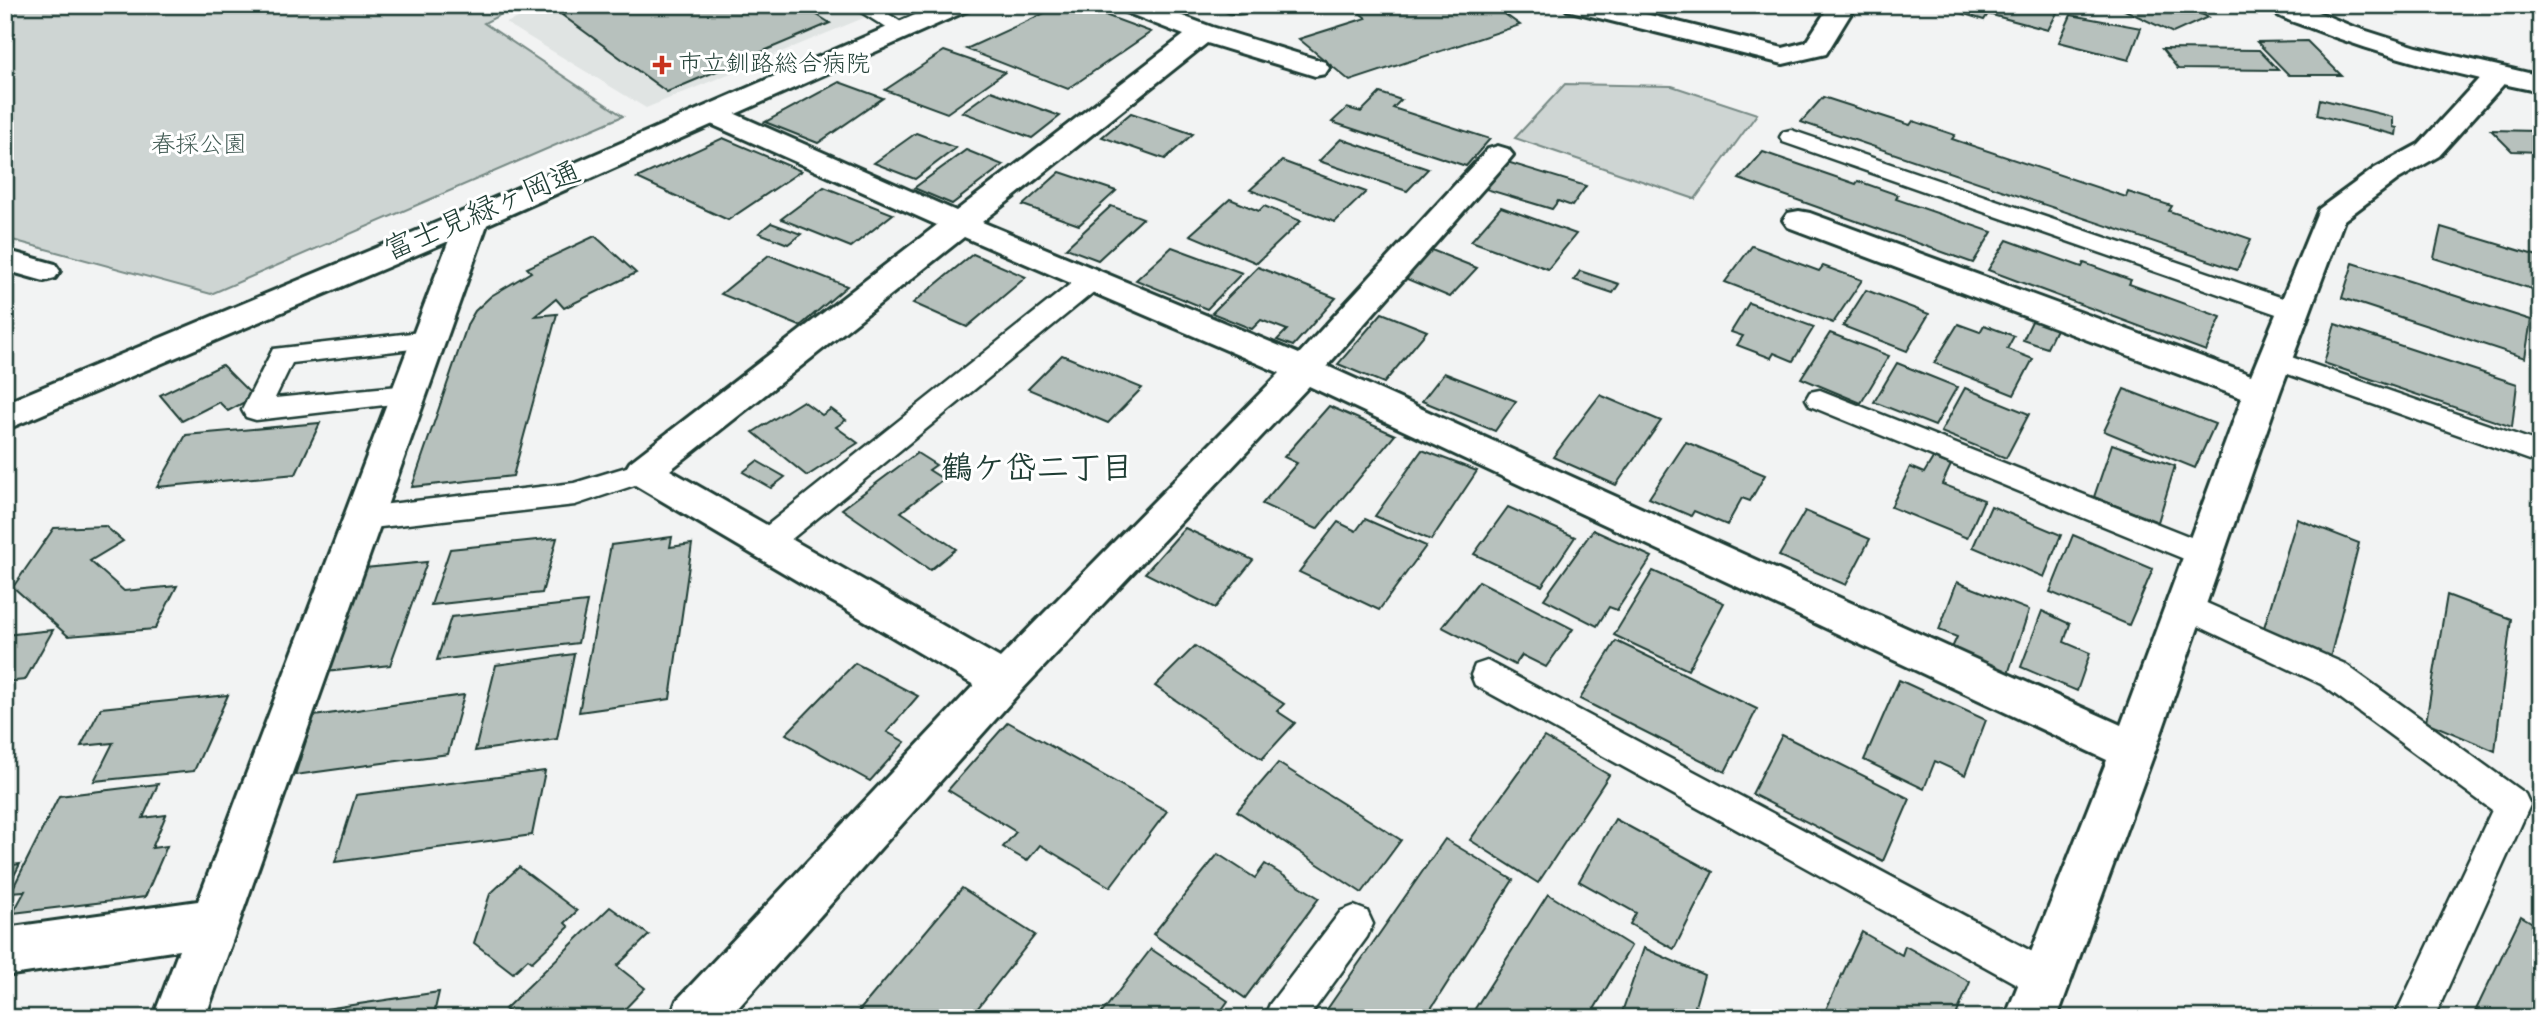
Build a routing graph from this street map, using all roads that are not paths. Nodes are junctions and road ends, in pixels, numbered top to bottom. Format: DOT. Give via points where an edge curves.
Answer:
graph roads {
  1 [pos="860,5"];
  2 [pos="960,5"];
  3 [pos="1129,5"];
  4 [pos="1229,5"];
  5 [pos="1246,5"];
  6 [pos="1576,5"];
  7 [pos="1843,5"];
  8 [pos="2279,5"];
  9 [pos="903,30"];
  10 [pos="1203,33"];
  11 [pos="1315,68"];
  12 [pos="2497,76"];
  13 [pos="2541,84"];
  14 [pos="712,114"];
  15 [pos="1791,137"];
  16 [pos="1498,155"];
  17 [pos="473,219"];
  18 [pos="1799,220"];
  19 [pos="958,223"];
  20 [pos="5,260"];
  21 [pos="44,271"];
  22 [pos="1092,280"];
  23 [pos="2294,311"];
  24 [pos="429,340"];
  25 [pos="1304,370"];
  26 [pos="2268,376"];
  27 [pos="409,394"];
  28 [pos="1820,399"];
  29 [pos="5,417"];
  30 [pos="2541,454"];
  31 [pos="643,472"];
  32 [pos="363,518"];
  33 [pos="766,543"];
  34 [pos="2205,555"];
  35 [pos="2186,606"];
  36 [pos="1487,675"];
  37 [pos="1004,681"];
  38 [pos="2133,751"];
  39 [pos="214,922"];
  40 [pos="1354,924"];
  41 [pos="5,952"];
  42 [pos="2045,979"];
  43 [pos="179,1018"];
  44 [pos="695,1018"];
  45 [pos="1284,1018"];
  46 [pos="2031,1018"];
  47 [pos="2414,1018"];
  1 -- 9 [label="lane"];
  2 -- 9 [label="street, 富士見緑ヶ岡通"];
  3 -- 10 [label="street"];
  4 -- 5 [label="lane"];
  6 -- 7 [label="street" via="1783,56 1816,48"];
  8 -- 12 [label="street" via="2356,36"];
  9 -- 14 [label="street, 富士見緑ヶ岡通"];
  10 -- 11 [label="street"];
  10 -- 19 [label="street"];
  12 -- 13 [label="street"];
  12 -- 23 [label="street" via="2429,150 2386,174 2330,216"];
  14 -- 17 [label="street, 富士見緑ヶ岡通"];
  14 -- 19 [label="street"];
  15 -- 23 [label="lane"];
  16 -- 25 [label="street"];
  17 -- 24 [label="street"];
  17 -- 29 [label="street, 富士見緑ヶ岡通"];
  18 -- 26 [label="street"];
  19 -- 22 [label="street"];
  19 -- 31 [label="street"];
  20 -- 21 [label="street"];
  22 -- 25 [label="street"];
  22 -- 33 [label="lane"];
  23 -- 26 [label="street"];
  24 -- 27 [label="street"];
  24 -- 27 [label="lane" via="282,355 256,410"];
  25 -- 37 [label="street"];
  25 -- 38 [label="street"];
  26 -- 30 [label="lane"];
  26 -- 34 [label="street"];
  27 -- 32 [label="street"];
  28 -- 34 [label="lane"];
  31 -- 32 [label="lane" via="575,494"];
  31 -- 33 [label="street"];
  32 -- 39 [label="street"];
  33 -- 37 [label="street"];
  34 -- 35 [label="street"];
  35 -- 38 [label="street"];
  35 -- 47 [label="lane" via="2333,674 2512,806"];
  36 -- 42 [label="lane"];
  37 -- 44 [label="street"];
  38 -- 42 [label="street"];
  39 -- 41 [label="street"];
  39 -- 43 [label="street"];
  40 -- 45 [label="lane"];
  42 -- 46 [label="street"];
}
